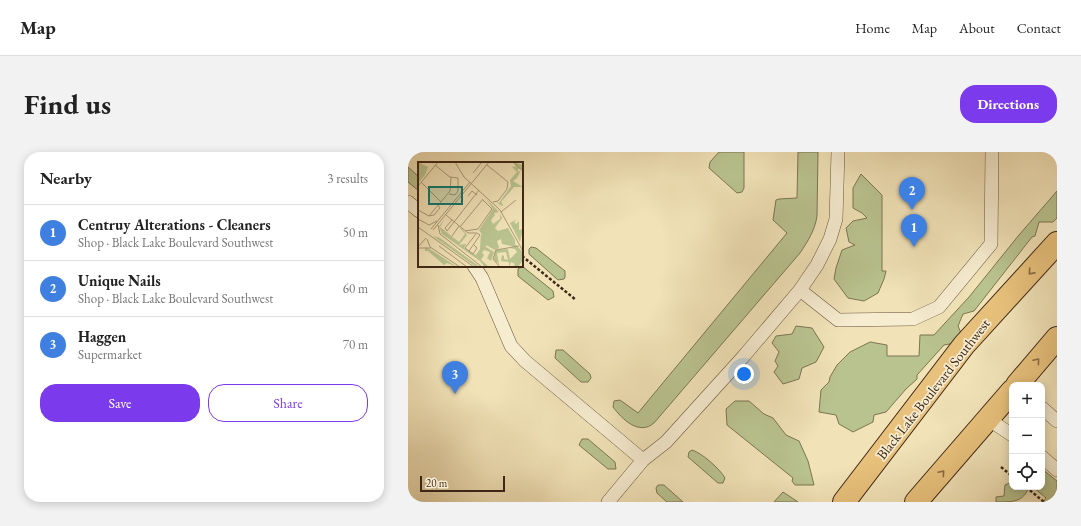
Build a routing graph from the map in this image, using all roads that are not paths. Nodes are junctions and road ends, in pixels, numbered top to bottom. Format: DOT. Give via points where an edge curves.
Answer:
graph roads {
  1 [pos="838,152"];
  2 [pos="992,152"];
  3 [pos="408,202"];
  4 [pos="418,211"];
  5 [pos="1057,243"];
  6 [pos="475,267"];
  7 [pos="800,290"];
  8 [pos="1057,338"];
  9 [pos="1020,382"];
  10 [pos="1009,394"];
  11 [pos="1045,411"];
  12 [pos="988,419"];
  13 [pos="1057,421"];
  14 [pos="1009,433"];
  15 [pos="643,460"];
  16 [pos="1045,460"];
  17 [pos="1057,470"];
  18 [pos="608,502"];
  19 [pos="844,502"];
  20 [pos="916,502"];
  1 -- 7 [label="lane" via="836,219 830,239 817,265"];
  2 -- 7 [label="lane" via="991,244 940,307 913,319 838,320"];
  3 -- 4 [label="lane"];
  5 -- 19 [label="main road, Black Lake Boulevard Southwest, one-way" via="964,346"];
  6 -- 15 [label="lane" via="482,278 511,346"];
  7 -- 15 [label="lane" via="666,442"];
  9 -- 8 [label="main road, one-way"];
  10 -- 12 [label="main road"];
  11 -- 13 [label="lane"];
  12 -- 14 [label="lane"];
  20 -- 12 [label="main road, one-way"];
  15 -- 18 [label="lane"];
  16 -- 17 [label="lane"];
}
